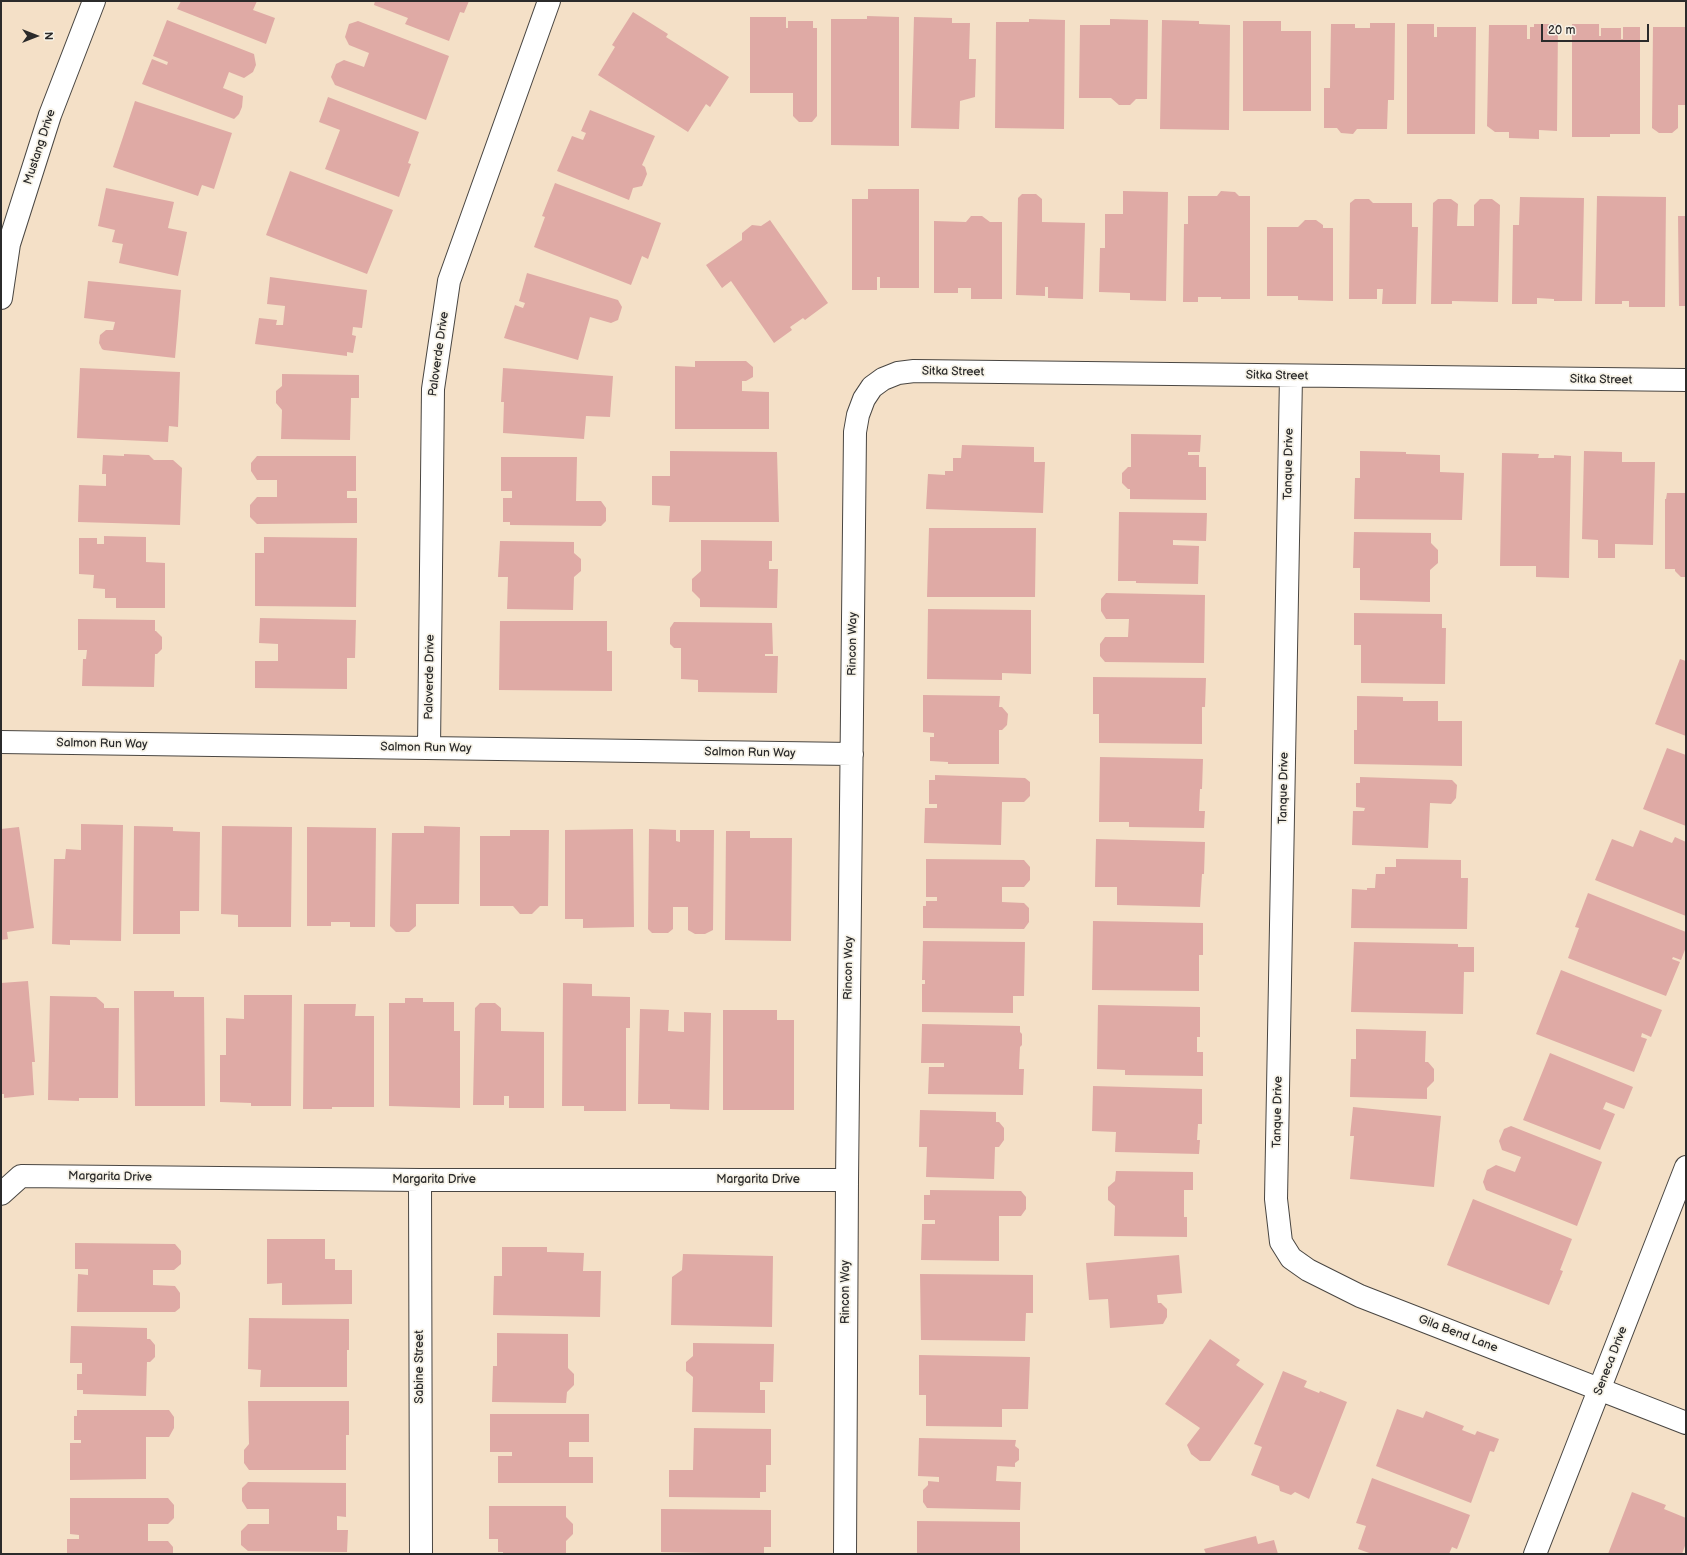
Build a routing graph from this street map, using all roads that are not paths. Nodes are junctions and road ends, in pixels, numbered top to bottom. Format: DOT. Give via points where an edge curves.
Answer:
graph roads {
  1 [pos="94,1"];
  2 [pos="549,1"];
  3 [pos="1,298"];
  4 [pos="1291,376"];
  5 [pos="1686,380"];
  6 [pos="872,387"];
  7 [pos="1,742"];
  8 [pos="429,748"];
  9 [pos="852,754"];
  10 [pos="1686,1167"];
  11 [pos="420,1180"];
  12 [pos="847,1180"];
  13 [pos="1,1194"];
  14 [pos="1276,1199"];
  15 [pos="1600,1390"];
  16 [pos="1686,1423"];
  17 [pos="421,1554"];
  18 [pos="845,1554"];
  19 [pos="1535,1554"];
  1 -- 3 [label="street, Mustang Drive" via="50,115 9,244"];
  2 -- 8 [label="street, Paloverde Drive" via="450,281 433,389"];
  4 -- 5 [label="street, Sitka Street"];
  4 -- 6 [label="street, Sitka Street" via="914,372 883,378"];
  4 -- 14 [label="street, Tanque Drive"];
  6 -- 9 [label="street, Rincon Way" via="864,399 855,432"];
  7 -- 8 [label="street, Salmon Run Way"];
  8 -- 9 [label="street, Salmon Run Way"];
  9 -- 12 [label="street, Rincon Way"];
  10 -- 15 [label="street, Seneca Drive"];
  11 -- 12 [label="street, Margarita Drive"];
  11 -- 13 [label="street, Margarita Drive" via="21,1176"];
  11 -- 17 [label="street, Sabine Street"];
  12 -- 18 [label="street, Rincon Way"];
  14 -- 15 [label="street, Gila Bend Lane" via="1282,1242 1291,1258 1308,1270 1360,1296"];
  15 -- 16 [label="street, Gila Bend Lane"];
  15 -- 19 [label="street, Seneca Drive"];
}
